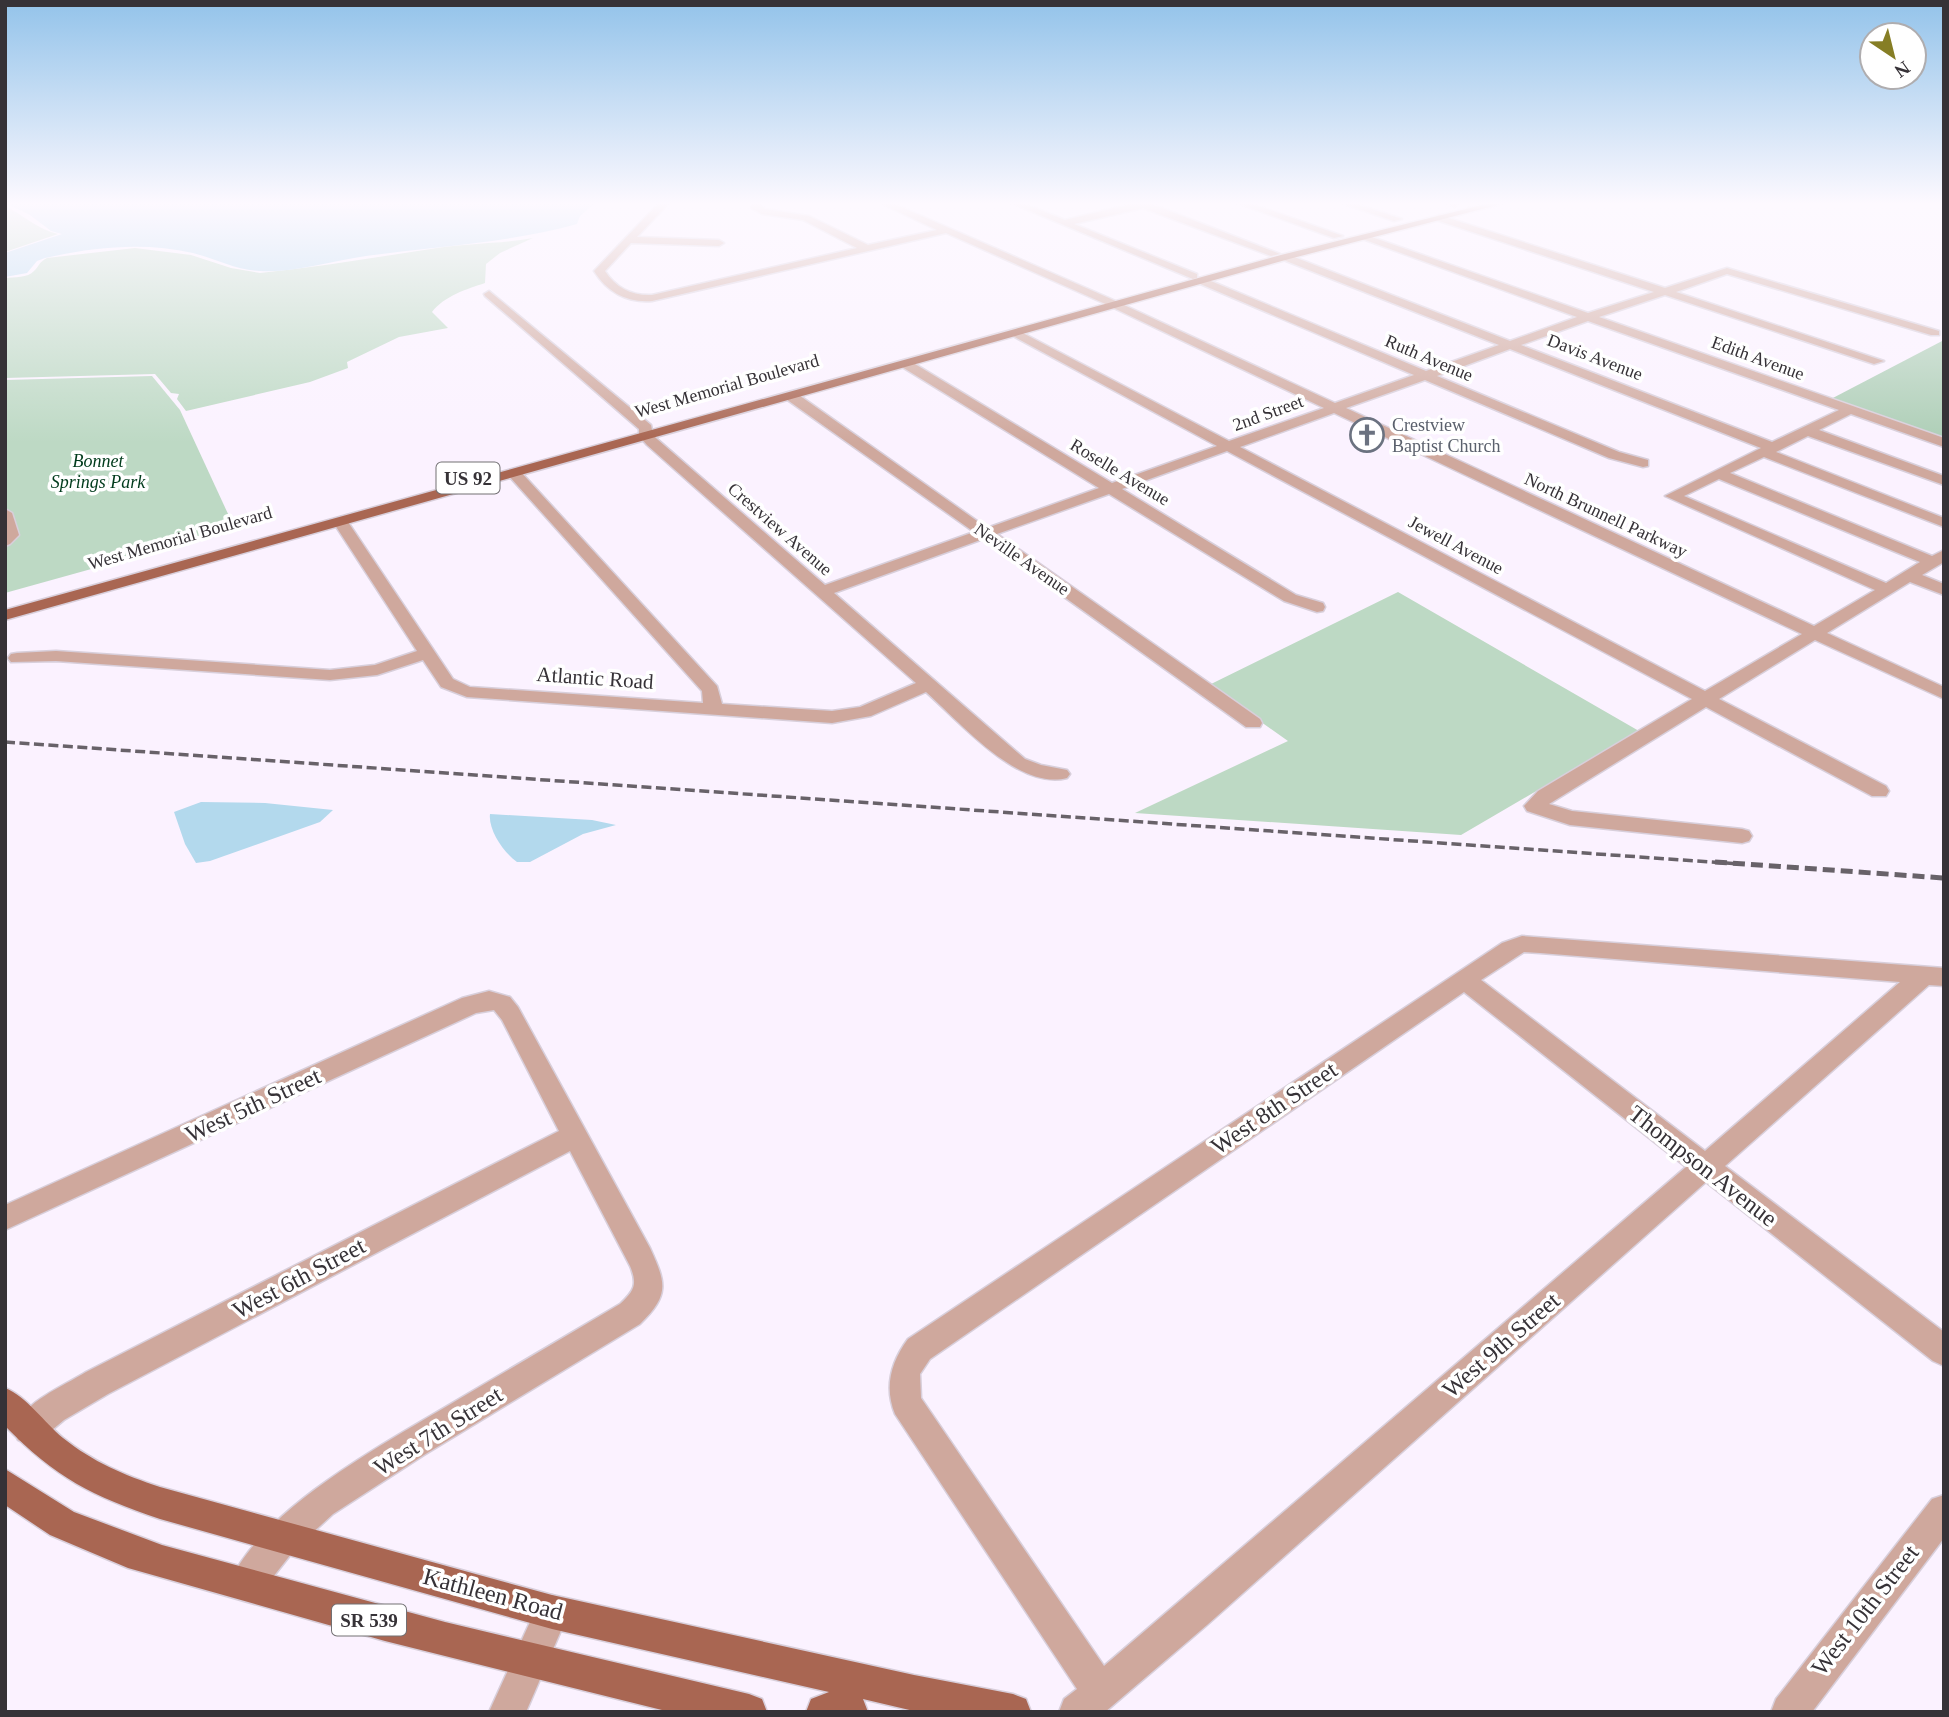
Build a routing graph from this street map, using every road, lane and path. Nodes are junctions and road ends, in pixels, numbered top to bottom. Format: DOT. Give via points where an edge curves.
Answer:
graph roads {
  1 [pos="610,283"];
  2 [pos="715,283"];
  3 [pos="1066,283"];
  4 [pos="1179,283"];
  5 [pos="1209,283"];
  6 [pos="1352,283"];
  7 [pos="1492,283"];
  8 [pos="1636,283"];
  9 [pos="1690,283"];
  10 [pos="1767,283"];
  11 [pos="1663,292"];
  12 [pos="1089,293"];
  13 [pos="489,294"];
  14 [pos="1110,303"];
  15 [pos="1076,308"];
  16 [pos="1588,317"];
  17 [pos="1907,325"];
  18 [pos="1892,332"];
  19 [pos="1015,333"];
  20 [pos="1935,333"];
  21 [pos="1510,345"];
  22 [pos="903,361"];
  23 [pos="1878,361"];
  24 [pos="1428,376"];
  25 [pos="791,396"];
  26 [pos="1336,409"];
  27 [pos="1850,410"];
  28 [pos="1808,431"];
  29 [pos="646,432"];
  30 [pos="1944,443"];
  31 [pos="1229,447"];
  32 [pos="1770,450"];
  33 [pos="1643,463"];
  34 [pos="508,471"];
  35 [pos="1718,474"];
  36 [pos="1944,481"];
  37 [pos="1111,489"];
  38 [pos="339,518"];
  39 [pos="7,519"];
  40 [pos="1944,523"];
  41 [pos="985,533"];
  42 [pos="5,541"];
  43 [pos="1938,559"];
  44 [pos="1909,576"];
  45 [pos="1887,589"];
  46 [pos="1944,590"];
  47 [pos="822,592"];
  48 [pos="5,607"];
  49 [pos="1317,607"];
  50 [pos="5,615"];
  51 [pos="1815,634"];
  52 [pos="427,653"];
  53 [pos="17,658"];
  54 [pos="929,684"];
  55 [pos="1944,694"];
  56 [pos="1706,699"];
  57 [pos="713,708"];
  58 [pos="1253,723"];
  59 [pos="1060,774"];
  60 [pos="1879,791"];
  61 [pos="1742,836"];
  62 [pos="1933,977"];
  63 [pos="1464,980"];
  64 [pos="575,1135"];
  65 [pos="1704,1166"];
  66 [pos="5,1218"];
  67 [pos="1944,1352"];
  68 [pos="5,1403"];
  69 [pos="29,1429"];
  70 [pos="5,1485"];
  71 [pos="1940,1521"];
  72 [pos="283,1537"];
  73 [pos="246,1584"];
  74 [pos="552,1612"];
  75 [pos="530,1662"];
  76 [pos="1088,1702"];
  77 [pos="507,1712"];
  78 [pos="749,1712"];
  79 [pos="824,1712"];
  80 [pos="850,1712"];
  81 [pos="1013,1712"];
  82 [pos="1789,1712"];
  1 -- 2 [label="street" via="639,299"];
  3 -- 12 [label="street, North Brunnell Parkway"];
  4 -- 14 [label="main road, West Memorial Boulevard / US 92"];
  5 -- 24 [label="street, Ruth Avenue"];
  6 -- 21 [label="street, Davis Avenue"];
  7 -- 16 [label="street, Edith Avenue"];
  8 -- 11 [label="street"];
  9 -- 11 [label="street, 2nd Street"];
  10 -- 17 [label="street, 2nd Street"];
  11 -- 16 [label="street, 2nd Street"];
  11 -- 23 [label="street"];
  12 -- 14 [label="street, North Brunnell Parkway"];
  12 -- 15 [label="main road" via="1086,302"];
  13 -- 29 [label="street, Crestview Avenue"];
  14 -- 15 [label="main road, West Memorial Boulevard / US 92"];
  14 -- 19 [label="main road, West Memorial Boulevard / US 92"];
  14 -- 26 [label="street, North Brunnell Parkway"];
  15 -- 22 [label="main road, West Memorial Boulevard / US 92" via="930,349"];
  16 -- 21 [label="street, 2nd Street"];
  16 -- 27 [label="street, Edith Avenue"];
  17 -- 18 [label="street"];
  17 -- 20 [label="street"];
  19 -- 22 [label="main road, West Memorial Boulevard / US 92"];
  19 -- 31 [label="street, Jewell Avenue"];
  21 -- 24 [label="street, 2nd Street"];
  21 -- 32 [label="street, Davis Avenue"];
  22 -- 25 [label="main road, West Memorial Boulevard / US 92"];
  22 -- 29 [label="main road, West Memorial Boulevard / US 92"];
  22 -- 37 [label="street, Roselle Avenue"];
  24 -- 26 [label="street, 2nd Street"];
  24 -- 33 [label="street, Ruth Avenue"];
  25 -- 29 [label="main road, West Memorial Boulevard / US 92"];
  25 -- 41 [label="street, Neville Avenue"];
  26 -- 31 [label="street, 2nd Street"];
  26 -- 51 [label="street, North Brunnell Parkway"];
  27 -- 28 [label="street"];
  27 -- 30 [label="street, Edith Avenue"];
  28 -- 32 [label="street"];
  28 -- 36 [label="street"];
  29 -- 34 [label="main road, West Memorial Boulevard / US 92"];
  29 -- 47 [label="street, Crestview Avenue"];
  31 -- 37 [label="street, 2nd Street"];
  31 -- 56 [label="street, Jewell Avenue"];
  32 -- 35 [label="street"];
  32 -- 40 [label="street, Davis Avenue"];
  34 -- 38 [label="main road, West Memorial Boulevard / US 92"];
  34 -- 57 [label="street" via="711,690"];
  35 -- 43 [label="street"];
  35 -- 45 [label="street" via="1672,496"];
  37 -- 41 [label="street, 2nd Street"];
  37 -- 49 [label="street, Roselle Avenue" via="1290,598"];
  38 -- 48 [label="main road, West Memorial Boulevard / US 92"];
  38 -- 50 [label="main road, West Memorial Boulevard / US 92"];
  38 -- 52 [label="street, Atlantic Road"];
  39 -- 42 [label="street" via="11,535"];
  41 -- 47 [label="street, 2nd Street"];
  41 -- 58 [label="street, Neville Avenue"];
  43 -- 44 [label="street"];
  44 -- 45 [label="street"];
  44 -- 46 [label="street"];
  45 -- 51 [label="street"];
  47 -- 54 [label="street, Crestview Avenue"];
  51 -- 55 [label="street, North Brunnell Parkway"];
  51 -- 56 [label="street"];
  52 -- 53 [label="street" via="377,670 330,675 56,656"];
  52 -- 57 [label="street, Atlantic Road" via="447,683 467,692"];
  54 -- 57 [label="street, Atlantic Road" via="851,715"];
  54 -- 59 [label="street, Crestview Avenue" via="1018,763"];
  56 -- 60 [label="street, Jewell Avenue"];
  56 -- 61 [label="street" via="1534,806 1570,818"];
  62 -- 63 [label="street, West 8th Street" via="1522,944"];
  62 -- 65 [label="street, West 9th Street"];
  63 -- 65 [label="street, Thompson Avenue"];
  63 -- 76 [label="street, West 8th Street" via="919,1349 906,1365 906,1403"];
  64 -- 66 [label="street, West 5th Street" via="502,1003 489,1000 470,1004"];
  64 -- 69 [label="street, West 6th Street" via="97,1383"];
  64 -- 72 [label="street, West 7th Street" via="652,1282 648,1297 631,1314 322,1503"];
  65 -- 67 [label="street, Thompson Avenue"];
  65 -- 76 [label="street, West 9th Street"];
  68 -- 69 [label="main road, Kathleen Road"];
  69 -- 72 [label="main road, Kathleen Road" via="107,1485"];
  70 -- 73 [label="main road, SR 539" via="52,1516 130,1552"];
  71 -- 82 [label="street, West 10th Street"];
  72 -- 73 [label="street, West 7th Street"];
  72 -- 74 [label="main road, Kathleen Road"];
  73 -- 75 [label="main road, SR 539"];
  74 -- 75 [label="street"];
  74 -- 81 [label="main road, Kathleen Road"];
  75 -- 77 [label="street"];
  75 -- 78 [label="main road, SR 539"];
  79 -- 80 [label="main road" via="833,1708"];
}
